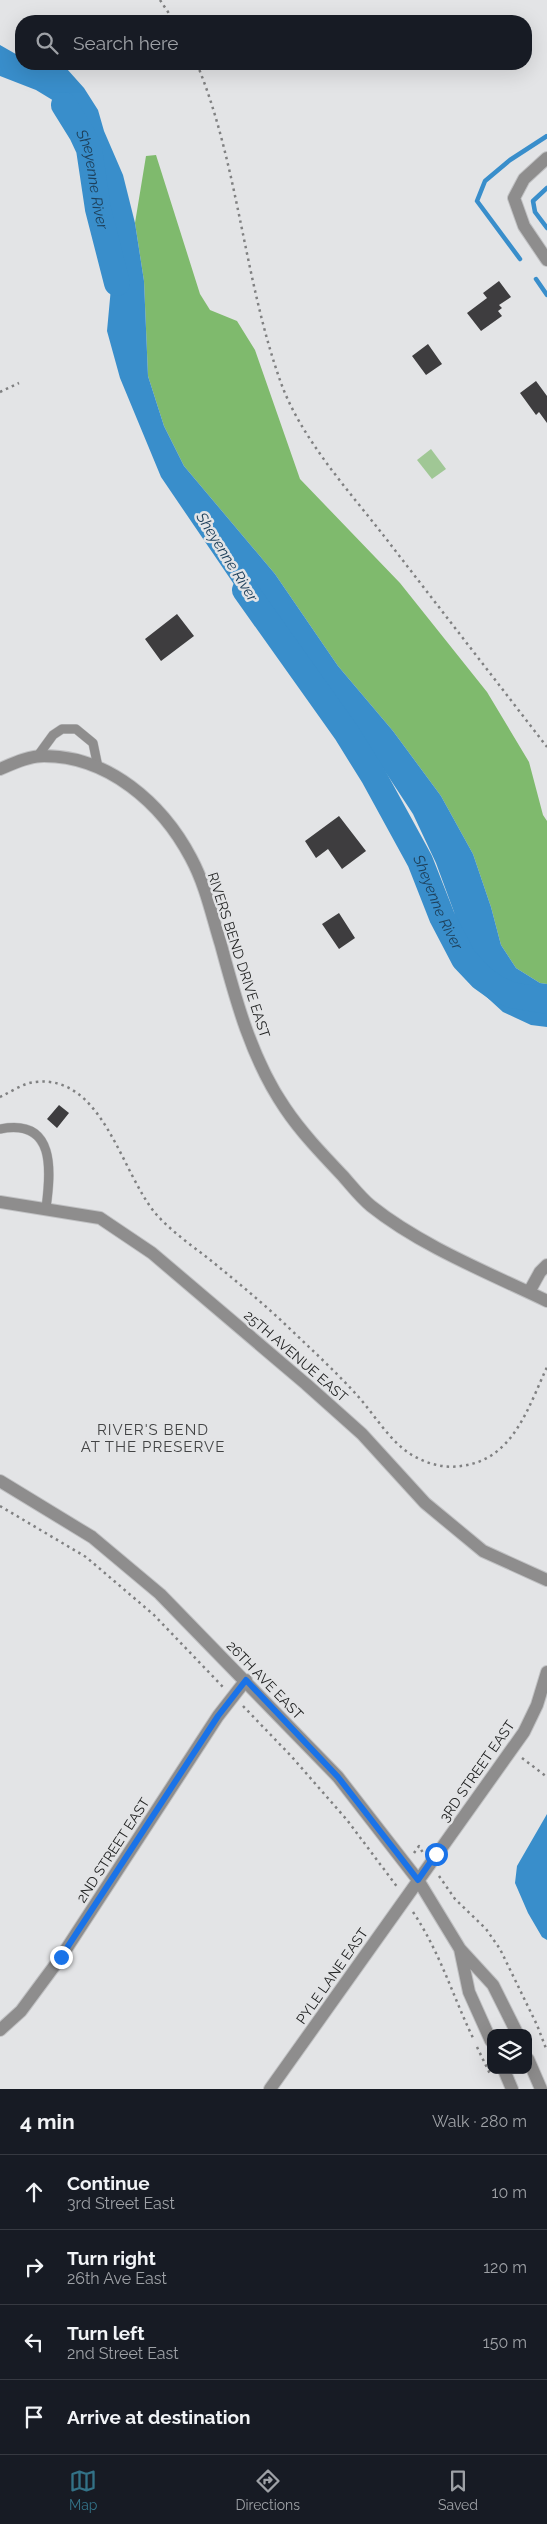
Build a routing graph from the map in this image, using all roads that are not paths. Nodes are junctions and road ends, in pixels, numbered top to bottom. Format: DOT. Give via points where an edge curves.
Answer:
graph roads {
  1 [pos="547,158"];
  2 [pos="547,260"];
  3 [pos="37,757"];
  4 [pos="98,767"];
  5 [pos="0,769"];
  6 [pos="0,1129"];
  7 [pos="0,1202"];
  8 [pos="46,1208"];
  9 [pos="547,1265"];
  10 [pos="529,1292"];
  11 [pos="547,1301"];
  12 [pos="0,1481"];
  13 [pos="547,1580"];
  14 [pos="547,1672"];
  15 [pos="246,1680"];
  16 [pos="418,1880"];
  17 [pos="460,1948"];
  18 [pos="515,2029"];
  19 [pos="0,2030"];
  20 [pos="487,2032"];
  21 [pos="532,2068"];
  22 [pos="506,2074"];
  23 [pos="270,2089"];
  24 [pos="512,2089"];
  25 [pos="541,2089"];
  1 -- 2 [label="street" via="524,179 514,198 524,226"];
  3 -- 4 [label="street, RIVERS BEND DRIVE EAST" via="78,759"];
  3 -- 4 [label="lane" via="53,735 62,730 76,729 93,743"];
  3 -- 5 [label="street, RIVERS BEND DRIVE EAST"];
  4 -- 10 [label="street, RIVERS BEND DRIVE EAST" via="113,773 163,817 191,858 207,895 240,1014 260,1065 285,1108 315,1146 369,1204 394,1222 465,1262"];
  6 -- 8 [label="lane" via="24,1130 38,1136 44,1145 51,1170"];
  7 -- 8 [label="street, 25TH AVENUE EAST"];
  8 -- 13 [label="street, 25TH AVENUE EAST" via="100,1218 152,1252 362,1434 425,1504 482,1551"];
  9 -- 10 [label="street"];
  10 -- 11 [label="street, RIVERS BEND DRIVE EAST"];
  12 -- 15 [label="street, 26TH AVE EAST" via="92,1537 160,1594"];
  14 -- 16 [label="street, 3RD STREET EAST" via="530,1721"];
  15 -- 16 [label="street, 26TH AVE EAST" via="338,1777"];
  15 -- 19 [label="street, 2ND STREET EAST" via="218,1716 61,1957 21,2011"];
  16 -- 17 [label="street, 26TH AVE EAST"];
  16 -- 23 [label="street, PYLE LANE EAST"];
  17 -- 18 [label="street" via="493,1985"];
  17 -- 20 [label="street" via="469,1992"];
  21 -- 25 [label="street"];
  22 -- 24 [label="street"];
}
